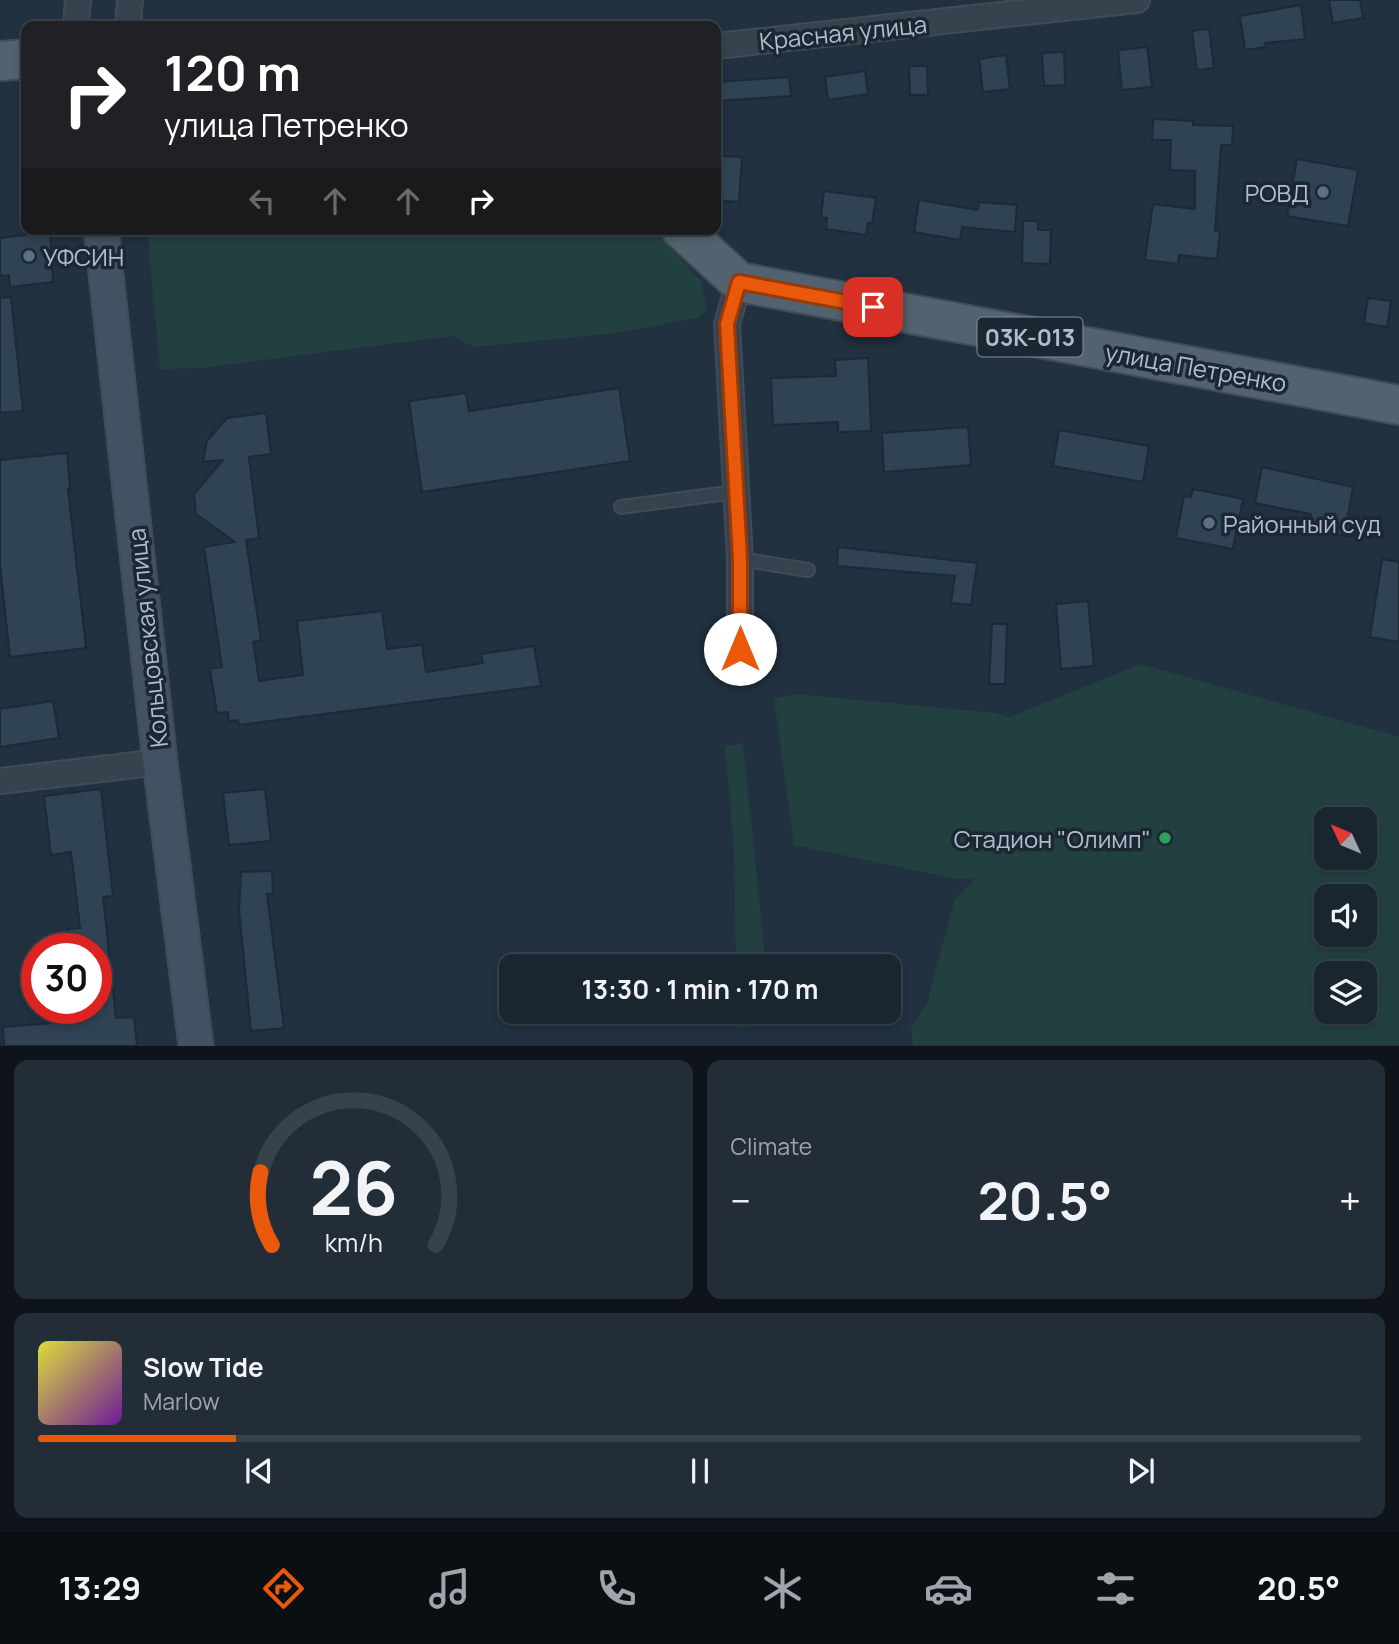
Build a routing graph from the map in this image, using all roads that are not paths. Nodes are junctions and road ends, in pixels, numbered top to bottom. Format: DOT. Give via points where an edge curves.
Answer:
graph roads {
  1 [pos="78,0"];
  2 [pos="130,0"];
  3 [pos="1138,0"];
  4 [pos="76,21"];
  5 [pos="128,21"];
  6 [pos="721,45"];
  7 [pos="21,59"];
  8 [pos="0,61"];
  9 [pos="102,235"];
  10 [pos="688,235"];
  11 [pos="739,282"];
  12 [pos="1399,405"];
  13 [pos="735,492"];
  14 [pos="621,507"];
  15 [pos="740,559"];
  16 [pos="807,570"];
  17 [pos="740,649"];
  18 [pos="160,762"];
  19 [pos="0,781"];
  20 [pos="196,1045"];
  1 -- 4 [label="street"];
  2 -- 5 [label="street"];
  3 -- 6 [label="street, Красная улица"];
  7 -- 8 [label="main road"];
  9 -- 18 [label="main road, Кольцовская улица"];
  10 -- 11 [label="main road"];
  11 -- 12 [label="main road, улица Петренко / 03К-013"];
  11 -- 13 [label="street" via="727,324"];
  13 -- 14 [label="lane"];
  13 -- 15 [label="street"];
  15 -- 16 [label="lane"];
  15 -- 17 [label="street"];
  18 -- 19 [label="street"];
  18 -- 20 [label="main road, Кольцовская улица"];
}
